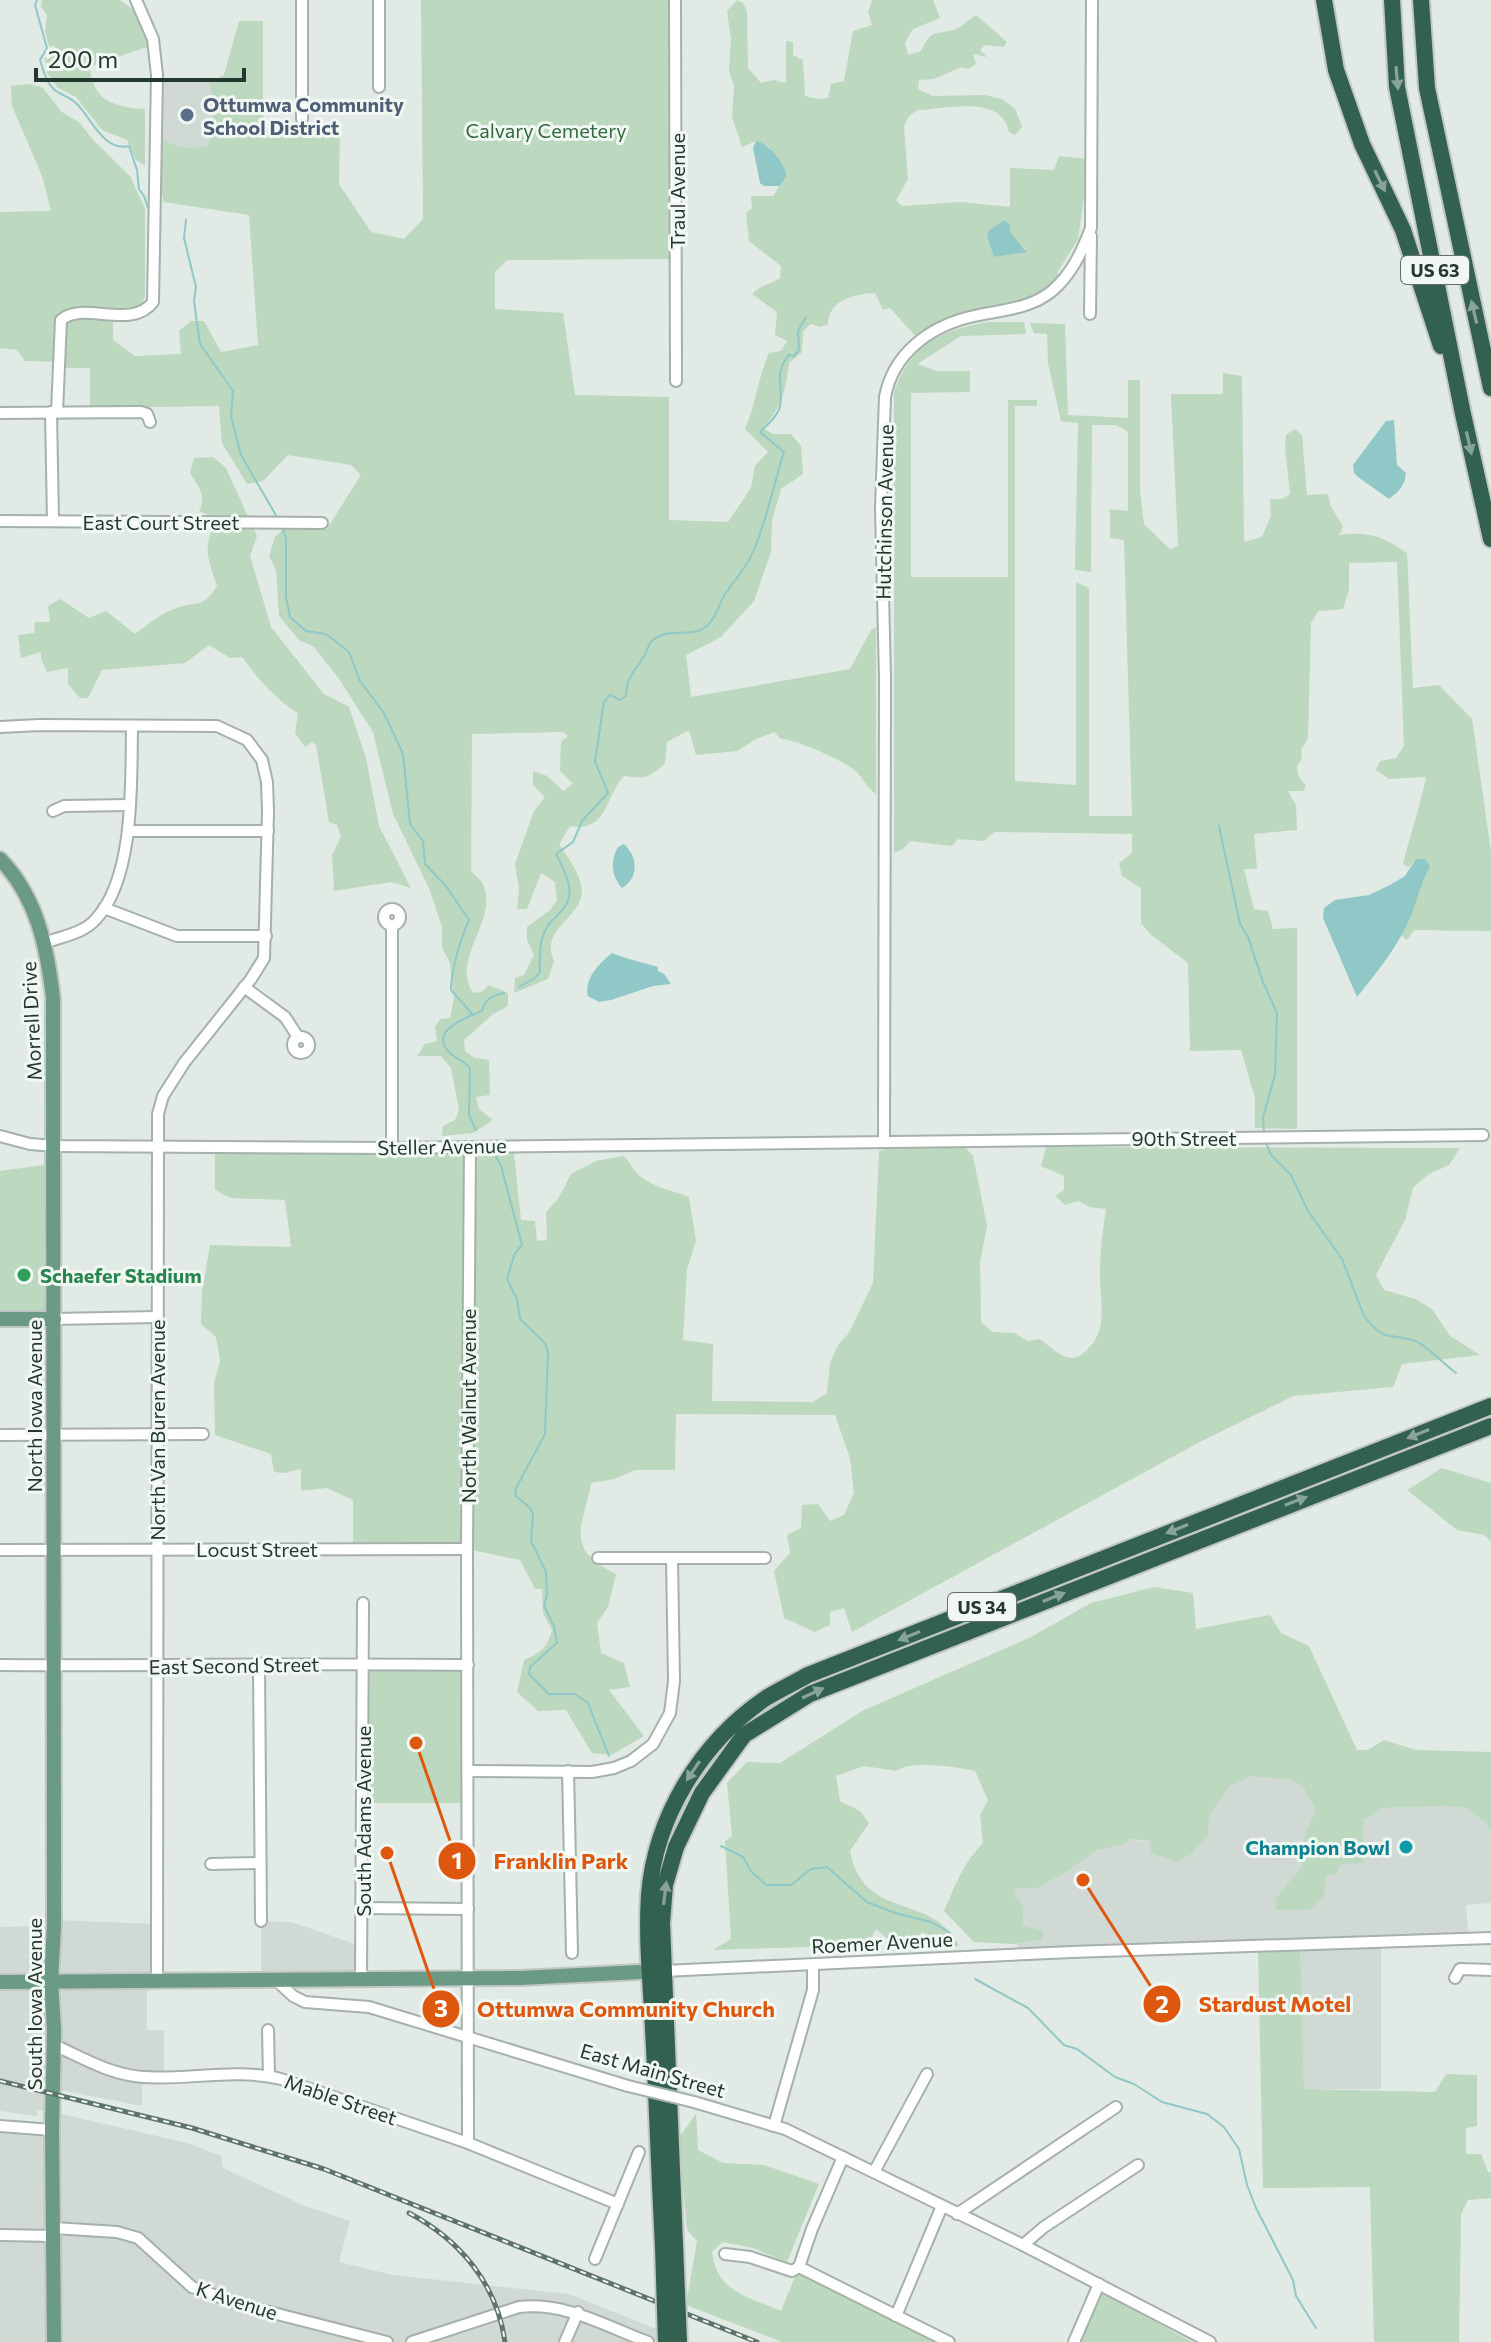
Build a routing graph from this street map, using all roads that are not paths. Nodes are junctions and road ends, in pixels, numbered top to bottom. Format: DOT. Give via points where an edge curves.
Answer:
graph roads {
  1 [pos="136,0"];
  2 [pos="302,0"];
  3 [pos="379,0"];
  4 [pos="675,0"];
  5 [pos="1092,0"];
  6 [pos="1324,0"];
  7 [pos="1392,0"];
  8 [pos="1421,0"];
  9 [pos="379,87"];
  10 [pos="302,119"];
  11 [pos="1091,228"];
  12 [pos="1090,314"];
  13 [pos="676,381"];
  14 [pos="1491,388"];
  15 [pos="54,412"];
  16 [pos="0,413"];
  17 [pos="1463,414"];
  18 [pos="150,422"];
  19 [pos="0,521"];
  20 [pos="53,521"];
  21 [pos="322,523"];
  22 [pos="1491,539"];
  23 [pos="0,727"];
  24 [pos="132,727"];
  25 [pos="130,805"];
  26 [pos="53,811"];
  27 [pos="130,831"];
  28 [pos="268,831"];
  29 [pos="0,859"];
  30 [pos="104,908"];
  31 [pos="392,925"];
  32 [pos="266,936"];
  33 [pos="45,943"];
  34 [pos="244,987"];
  35 [pos="298,1037"];
  36 [pos="1483,1135"];
  37 [pos="0,1136"];
  38 [pos="884,1142"];
  39 [pos="54,1146"];
  40 [pos="157,1146"];
  41 [pos="470,1147"];
  42 [pos="392,1148"];
  43 [pos="157,1317"];
  44 [pos="0,1319"];
  45 [pos="54,1319"];
  46 [pos="1491,1406"];
  47 [pos="1491,1426"];
  48 [pos="203,1434"];
  49 [pos="0,1435"];
  50 [pos="54,1435"];
  51 [pos="157,1435"];
  52 [pos="157,1549"];
  53 [pos="467,1549"];
  54 [pos="0,1550"];
  55 [pos="54,1550"];
  56 [pos="598,1558"];
  57 [pos="672,1558"];
  58 [pos="765,1558"];
  59 [pos="363,1603"];
  60 [pos="259,1663"];
  61 [pos="363,1664"];
  62 [pos="0,1665"];
  63 [pos="468,1665"];
  64 [pos="54,1666"];
  65 [pos="157,1666"];
  66 [pos="468,1771"];
  67 [pos="568,1771"];
  68 [pos="260,1863"];
  69 [pos="211,1864"];
  70 [pos="362,1908"];
  71 [pos="468,1909"];
  72 [pos="261,1921"];
  73 [pos="1491,1938"];
  74 [pos="572,1953"];
  75 [pos="813,1965"];
  76 [pos="1491,1970"];
  77 [pos="657,1971"];
  78 [pos="468,1978"];
  79 [pos="1455,1978"];
  80 [pos="275,1979"];
  81 [pos="361,1979"];
  82 [pos="157,1980"];
  83 [pos="51,1981"];
  84 [pos="0,1982"];
  85 [pos="268,2030"];
  86 [pos="468,2035"];
  87 [pos="54,2045"];
  88 [pos="927,2074"];
  89 [pos="269,2076"];
  90 [pos="1116,2107"];
  91 [pos="0,2126"];
  92 [pos="774,2126"];
  93 [pos="52,2130"];
  94 [pos="468,2143"];
  95 [pos="639,2152"];
  96 [pos="843,2157"];
  97 [pos="1138,2165"];
  98 [pos="874,2172"];
  99 [pos="618,2204"];
  100 [pos="942,2206"];
  101 [pos="957,2214"];
  102 [pos="54,2232"];
  103 [pos="0,2235"];
  104 [pos="669,2245"];
  105 [pos="1023,2245"];
  106 [pos="725,2254"];
  107 [pos="595,2259"];
  108 [pos="799,2267"];
  109 [pos="1099,2284"];
  110 [pos="578,2312"];
  111 [pos="896,2316"];
  112 [pos="54,2342"];
  113 [pos="387,2342"];
  114 [pos="412,2342"];
  115 [pos="565,2342"];
  116 [pos="648,2342"];
  117 [pos="666,2342"];
  118 [pos="679,2342"];
  119 [pos="949,2342"];
  120 [pos="1074,2342"];
  121 [pos="1210,2342"];
  1 -- 15 [label="street" via="153,39 157,75 153,302 133,314 65,316 59,326"];
  2 -- 10 [label="street"];
  3 -- 9 [label="street"];
  4 -- 13 [label="street, Traul Avenue"];
  5 -- 11 [label="street, Hutchinson Avenue"];
  6 -- 17 [label="highway, one-way" via="1336,70 1362,144 1403,230"];
  7 -- 17 [label="highway, US 63, one-way" via="1397,87"];
  14 -- 8 [label="highway, US 63, one-way" via="1427,88"];
  11 -- 12 [label="street"];
  11 -- 38 [label="street, Hutchinson Avenue" via="1081,253 1053,290 1020,307 936,329 907,351 889,379 881,507"];
  15 -- 16 [label="street"];
  15 -- 18 [label="street" via="141,412"];
  15 -- 20 [label="street"];
  17 -- 22 [label="highway, US 63, one-way"];
  19 -- 20 [label="street, East Court Street"];
  20 -- 21 [label="street, East Court Street"];
  23 -- 24 [label="street"];
  24 -- 25 [label="street"];
  24 -- 28 [label="street, North Van Buren Avenue" via="217,726 255,748 265,768"];
  25 -- 26 [label="street" via="64,806"];
  25 -- 27 [label="street"];
  27 -- 28 [label="street"];
  27 -- 30 [label="street"];
  28 -- 32 [label="street, North Van Buren Avenue"];
  29 -- 33 [label="main road, Morrell Drive" via="35,912"];
  30 -- 32 [label="street" via="177,936"];
  30 -- 33 [label="street" via="82,930"];
  31 -- 42 [label="street"];
  32 -- 34 [label="street, North Van Buren Avenue" via="264,958"];
  33 -- 39 [label="main road, Morrell Drive" via="53,998"];
  34 -- 35 [label="street" via="285,1017"];
  34 -- 40 [label="street, North Van Buren Avenue" via="167,1088 158,1114"];
  36 -- 38 [label="street, 90th Street"];
  37 -- 39 [label="street, Steller Avenue"];
  38 -- 41 [label="street, Steller Avenue"];
  39 -- 40 [label="street, Steller Avenue"];
  39 -- 45 [label="main road, North Iowa Avenue"];
  40 -- 42 [label="street, Steller Avenue"];
  40 -- 43 [label="street, North Van Buren Avenue"];
  41 -- 42 [label="street, Steller Avenue"];
  41 -- 53 [label="street, North Walnut Avenue"];
  43 -- 45 [label="street"];
  43 -- 51 [label="street, North Van Buren Avenue"];
  44 -- 45 [label="main road"];
  45 -- 50 [label="main road, North Iowa Avenue"];
  46 -- 77 [label="highway, US 34, one-way" via="808,1675 766,1698 729,1728 695,1767 671,1812 649,1897"];
  77 -- 47 [label="highway, US 34, one-way" via="665,1885 688,1818 744,1735 781,1710 825,1688"];
  48 -- 51 [label="street"];
  49 -- 50 [label="street"];
  50 -- 51 [label="street"];
  50 -- 55 [label="main road, North Iowa Avenue"];
  51 -- 52 [label="street, North Van Buren Avenue"];
  52 -- 53 [label="street, Locust Street"];
  52 -- 55 [label="street, Locust Street"];
  52 -- 65 [label="street, North Van Buren Avenue"];
  53 -- 63 [label="street, North Walnut Avenue"];
  54 -- 55 [label="street, Locust Street"];
  55 -- 64 [label="main road, North Iowa Avenue"];
  56 -- 57 [label="street"];
  57 -- 58 [label="street"];
  57 -- 67 [label="street" via="670,1713 653,1744 631,1761 592,1772"];
  59 -- 61 [label="street, South Adams Avenue"];
  60 -- 61 [label="street, East Second Street"];
  60 -- 65 [label="street, East Second Street"];
  60 -- 68 [label="street"];
  61 -- 63 [label="street, East Second Street"];
  61 -- 70 [label="street, South Adams Avenue"];
  62 -- 64 [label="street, East Second Street"];
  63 -- 66 [label="street, North Walnut Avenue"];
  64 -- 65 [label="street, East Second Street"];
  64 -- 83 [label="main road, South Iowa Avenue"];
  65 -- 82 [label="street, North Van Buren Avenue"];
  66 -- 67 [label="street"];
  66 -- 71 [label="street, North Walnut Avenue"];
  67 -- 74 [label="street"];
  68 -- 69 [label="street"];
  68 -- 72 [label="street"];
  70 -- 71 [label="street"];
  70 -- 81 [label="street, South Adams Avenue"];
  71 -- 78 [label="street, North Walnut Avenue"];
  73 -- 75 [label="street, Roemer Avenue"];
  75 -- 77 [label="street, Roemer Avenue"];
  75 -- 92 [label="street" via="813,1990"];
  76 -- 79 [label="street" via="1460,1969"];
  77 -- 78 [label="main road, Roemer Avenue"];
  77 -- 104 [label="highway, US 34"];
  78 -- 81 [label="main road, Roemer Avenue"];
  78 -- 86 [label="street, North Walnut Avenue"];
  80 -- 81 [label="main road, Roemer Avenue"];
  80 -- 82 [label="main road"];
  80 -- 86 [label="street, East Main Street" via="305,2002 369,2007"];
  82 -- 83 [label="main road"];
  83 -- 84 [label="main road"];
  83 -- 87 [label="main road, South Iowa Avenue"];
  85 -- 89 [label="street"];
  86 -- 92 [label="street, East Main Street, bridge"];
  86 -- 94 [label="street, North Walnut Avenue"];
  87 -- 89 [label="street, Mable Street" via="116,2073 142,2077"];
  87 -- 93 [label="main road, South Iowa Avenue"];
  88 -- 98 [label="street"];
  89 -- 94 [label="street, Mable Street"];
  90 -- 101 [label="street"];
  91 -- 93 [label="street"];
  92 -- 96 [label="street, East Main Street"];
  93 -- 102 [label="main road, South Iowa Avenue"];
  94 -- 99 [label="street, Mable Street"];
  95 -- 99 [label="street"];
  96 -- 98 [label="street, East Main Street"];
  96 -- 108 [label="street"];
  97 -- 105 [label="street"];
  98 -- 100 [label="street, East Main Street"];
  99 -- 107 [label="street"];
  100 -- 101 [label="street, East Main Street"];
  100 -- 111 [label="street"];
  101 -- 105 [label="street, East Main Street"];
  102 -- 103 [label="street, K Avenue"];
  102 -- 112 [label="main road, South Iowa Avenue"];
  102 -- 113 [label="street, K Avenue" via="117,2232 138,2238 192,2287"];
  104 -- 117 [label="highway, US 34, bridge"];
  104 -- 118 [label="highway, US 34, bridge"];
  105 -- 109 [label="street, East Main Street"];
  106 -- 108 [label="street" via="792,2271"];
  108 -- 111 [label="street"];
  109 -- 120 [label="street"];
  109 -- 121 [label="street, East Main Street"];
  110 -- 114 [label="street" via="519,2307"];
  110 -- 115 [label="street"];
  110 -- 116 [label="street"];
  111 -- 119 [label="street"];
}
